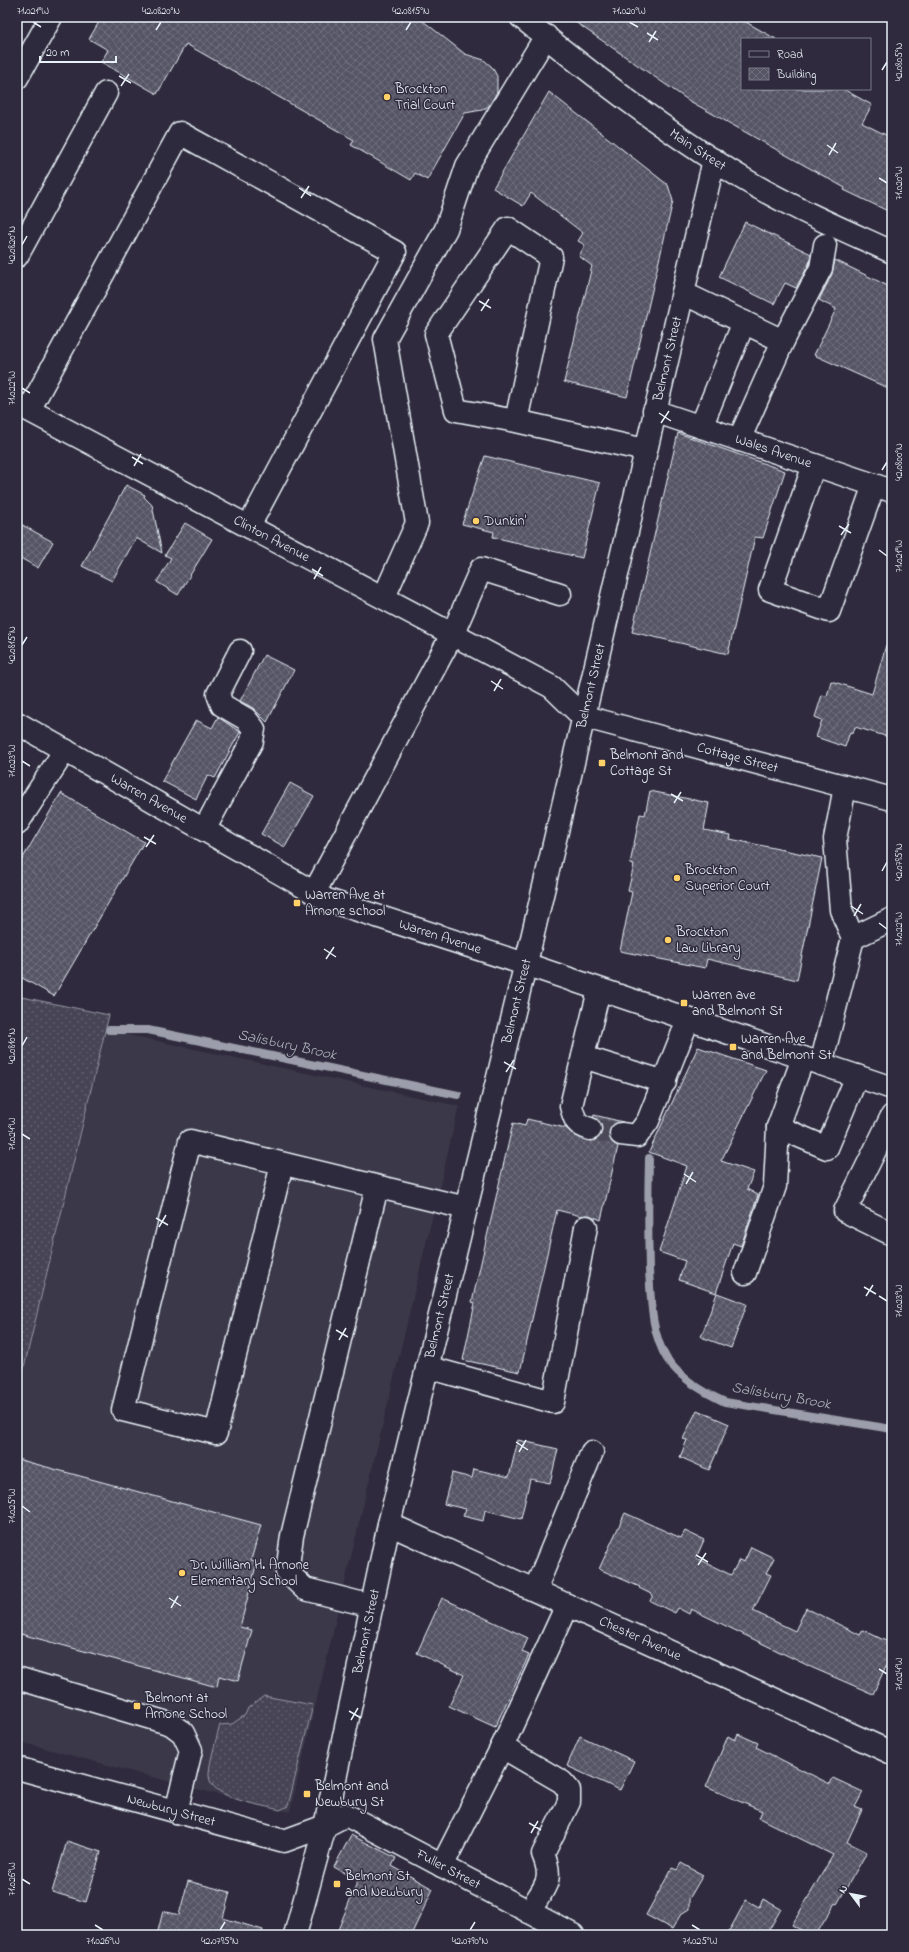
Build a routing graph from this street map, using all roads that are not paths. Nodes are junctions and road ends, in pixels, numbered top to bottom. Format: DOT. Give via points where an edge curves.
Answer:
graph roads {
  1 [pos="51,17"];
  2 [pos="521,17"];
  3 [pos="546,36"];
  4 [pos="17,78"];
  5 [pos="106,93"];
  6 [pos="714,160"];
  7 [pos="834,225"];
  8 [pos="825,245"];
  9 [pos="892,252"];
  10 [pos="17,256"];
  11 [pos="813,263"];
  12 [pos="799,290"];
  13 [pos="682,293"];
  14 [pos="744,322"];
  15 [pos="783,341"];
  16 [pos="23,407"];
  17 [pos="654,411"];
  18 [pos="516,421"];
  19 [pos="701,426"];
  20 [pos="739,440"];
  21 [pos="645,450"];
  22 [pos="814,465"];
  23 [pos="883,488"];
  24 [pos="250,526"];
  25 [pos="560,594"];
  26 [pos="384,597"];
  27 [pos="453,633"];
  28 [pos="240,651"];
  29 [pos="582,716"];
  30 [pos="17,723"];
  31 [pos="65,750"];
  32 [pos="845,787"];
  33 [pos="892,799"];
  34 [pos="17,824"];
  35 [pos="204,830"];
  36 [pos="314,893"];
  37 [pos="892,919"];
  38 [pos="853,938"];
  39 [pos="525,964"];
  40 [pos="599,990"];
  41 [pos="688,1020"];
  42 [pos="583,1057"];
  43 [pos="812,1061"];
  44 [pos="857,1076"];
  45 [pos="665,1082"];
  46 [pos="892,1088"];
  47 [pos="892,1116"];
  48 [pos="778,1127"];
  49 [pos="590,1129"];
  50 [pos="621,1134"];
  51 [pos="282,1164"];
  52 [pos="377,1187"];
  53 [pos="466,1208"];
  54 [pos="586,1227"];
  55 [pos="892,1234"];
  56 [pos="745,1273"];
  57 [pos="427,1367"];
  58 [pos="592,1452"];
  59 [pos="389,1524"];
  60 [pos="535,1590"];
  61 [pos="567,1605"];
  62 [pos="372,1606"];
  63 [pos="17,1678"];
  64 [pos="502,1747"];
  65 [pos="892,1753"];
  66 [pos="17,1768"];
  67 [pos="176,1812"];
  68 [pos="325,1826"];
  69 [pos="442,1866"];
  70 [pos="529,1912"];
  71 [pos="295,1935"];
  72 [pos="573,1935"];
  1 -- 4 [label="main road"];
  2 -- 3 [label="main road, Main Street"];
  3 -- 6 [label="main road, Main Street" via="676,135"];
  3 -- 26 [label="main road" via="467,166 446,229 386,339 417,523"];
  5 -- 10 [label="main road"];
  6 -- 7 [label="main road, Main Street" via="750,182"];
  6 -- 13 [label="main road, Belmont Street"];
  7 -- 8 [label="main road"];
  7 -- 9 [label="main road, Main Street"];
  8 -- 11 [label="main road"];
  8 -- 15 [label="main road" via="821,268"];
  12 -- 15 [label="main road"];
  13 -- 14 [label="main road"];
  13 -- 17 [label="main road, Belmont Street"];
  14 -- 15 [label="main road"];
  14 -- 19 [label="main road"];
  15 -- 20 [label="main road"];
  16 -- 24 [label="main road, Clinton Avenue"];
  16 -- 24 [label="main road" via="180,133 395,252"];
  17 -- 19 [label="main road, Wales Avenue"];
  17 -- 21 [label="main road, Belmont Street"];
  18 -- 18 [label="main road" via="456,410 436,334 508,228 552,257"];
  18 -- 21 [label="main road"];
  19 -- 20 [label="main road, Wales Avenue"];
  20 -- 22 [label="main road, Wales Avenue"];
  21 -- 29 [label="main road, Belmont Street"];
  22 -- 23 [label="main road, Wales Avenue"];
  22 -- 23 [label="main road" via="770,590 829,611"];
  24 -- 26 [label="main road, Clinton Avenue"];
  25 -- 27 [label="main road" via="481,569"];
  26 -- 27 [label="main road, Clinton Avenue"];
  27 -- 29 [label="main road, Clinton Avenue" via="552,687"];
  27 -- 36 [label="main road"];
  28 -- 35 [label="main road" via="218,694 222,705 246,719 254,729 252,741"];
  29 -- 32 [label="main road, Cottage Street"];
  29 -- 39 [label="main road, Belmont Street"];
  30 -- 31 [label="main road, Warren Avenue"];
  31 -- 34 [label="main road"];
  31 -- 35 [label="main road, Warren Avenue"];
  32 -- 33 [label="main road, Cottage Street"];
  32 -- 38 [label="main road" via="835,839 841,910"];
  35 -- 36 [label="main road, Warren Avenue"];
  36 -- 39 [label="main road, Warren Avenue" via="327,900"];
  37 -- 38 [label="main road"];
  38 -- 43 [label="main road"];
  39 -- 40 [label="main road, Warren Avenue"];
  39 -- 53 [label="main road, Belmont Street"];
  40 -- 41 [label="main road, Warren Avenue"];
  40 -- 42 [label="main road"];
  41 -- 43 [label="main road, Warren Avenue"];
  41 -- 45 [label="main road"];
  42 -- 45 [label="main road"];
  42 -- 49 [label="main road" via="571,1106 575,1120 580,1126"];
  43 -- 44 [label="main road, Warren Avenue"];
  43 -- 48 [label="main road"];
  44 -- 46 [label="main road, Warren Avenue"];
  44 -- 48 [label="main road" via="827,1148"];
  45 -- 50 [label="main road" via="648,1121 637,1136"];
  47 -- 55 [label="main road" via="845,1211"];
  48 -- 56 [label="main road" via="776,1186"];
  51 -- 51 [label="main road" via="190,1141 123,1410 216,1432"];
  51 -- 52 [label="main road"];
  52 -- 53 [label="main road"];
  52 -- 62 [label="main road" via="292,1536 287,1572 305,1589"];
  53 -- 57 [label="main road, Belmont Street"];
  54 -- 57 [label="main road" via="553,1402"];
  57 -- 59 [label="main road, Belmont Street"];
  58 -- 60 [label="main road"];
  59 -- 60 [label="main road, Chester Avenue"];
  59 -- 62 [label="main road, Belmont Street"];
  60 -- 61 [label="main road, Chester Avenue"];
  61 -- 64 [label="main road"];
  61 -- 65 [label="main road, Chester Avenue"];
  62 -- 68 [label="main road, Belmont Street"];
  63 -- 67 [label="main road" via="171,1724 184,1733 191,1750"];
  64 -- 69 [label="main road"];
  64 -- 70 [label="main road" via="562,1782 569,1790 569,1802 544,1854 549,1868 549,1879"];
  66 -- 67 [label="main road, Newbury Street"];
  67 -- 68 [label="main road, Newbury Street" via="284,1841"];
  68 -- 69 [label="main road, Fuller Street" via="346,1815"];
  68 -- 71 [label="main road, Belmont Street"];
  69 -- 70 [label="main road, Fuller Street"];
  70 -- 72 [label="main road, Fuller Street"];
}
